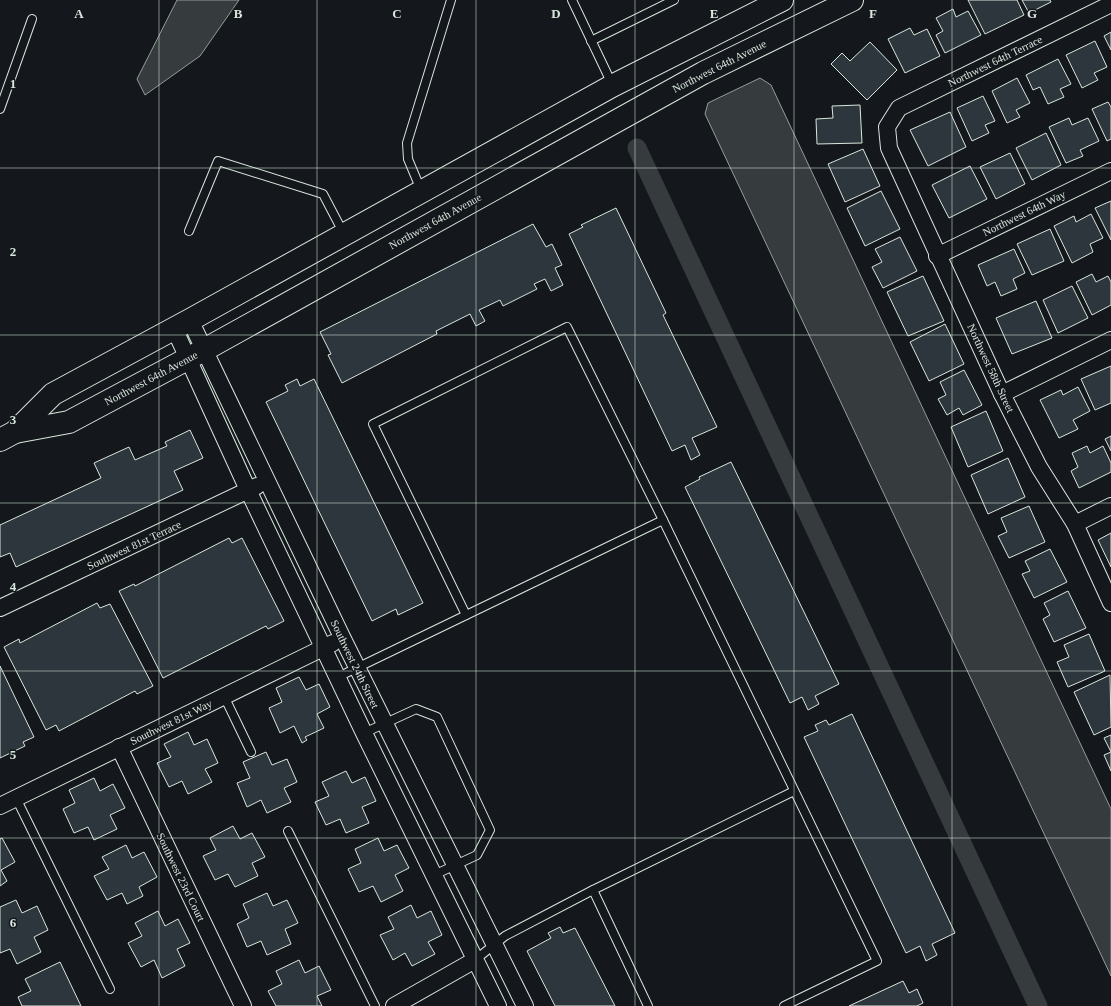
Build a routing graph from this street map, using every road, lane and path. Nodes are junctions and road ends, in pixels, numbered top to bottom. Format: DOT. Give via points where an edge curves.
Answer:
graph roads {
  1 [pos="451,0"];
  2 [pos="572,0"];
  3 [pos="674,0"];
  4 [pos="782,0"];
  5 [pos="852,0"];
  6 [pos="1111,4"];
  7 [pos="32,19"];
  8 [pos="591,41"];
  9 [pos="612,86"];
  10 [pos="0,109"];
  11 [pos="627,114"];
  12 [pos="887,127"];
  13 [pos="1111,171"];
  14 [pos="421,191"];
  15 [pos="421,228"];
  16 [pos="189,231"];
  17 [pos="344,234"];
  18 [pos="937,256"];
  19 [pos="182,324"];
  20 [pos="1111,340"];
  21 [pos="195,354"];
  22 [pos="1002,394"];
  23 [pos="8,436"];
  24 [pos="267,481"];
  25 [pos="248,490"];
  26 [pos="1111,506"];
  27 [pos="663,520"];
  28 [pos="1075,524"];
  29 [pos="1111,603"];
  30 [pos="0,608"];
  31 [pos="466,615"];
  32 [pos="342,638"];
  33 [pos="324,647"];
  34 [pos="358,668"];
  35 [pos="338,677"];
  36 [pos="224,696"];
  37 [pos="384,723"];
  38 [pos="364,733"];
  39 [pos="119,747"];
  40 [pos="251,752"];
  41 [pos="794,791"];
  42 [pos="16,798"];
  43 [pos="0,806"];
  44 [pos="288,831"];
  45 [pos="455,865"];
  46 [pos="434,875"];
  47 [pos="593,890"];
  48 [pos="495,944"];
  49 [pos="475,960"];
  50 [pos="110,989"];
  51 [pos="244,1006"];
  52 [pos="375,1006"];
  53 [pos="394,1006"];
  54 [pos="498,1006"];
  55 [pos="525,1006"];
  56 [pos="648,1006"];
  57 [pos="784,1006"];
  1 -- 14 [label="lane" via="408,143 408,159"];
  2 -- 8 [label="lane"];
  3 -- 8 [label="lane"];
  4 -- 9 [label="street, Northwest 64th Avenue"];
  5 -- 11 [label="street, Northwest 64th Avenue" via="703,73"];
  6 -- 12 [label="street, Northwest 64th Terrace" via="899,108"];
  7 -- 10 [label="lane"];
  8 -- 9 [label="lane"];
  9 -- 11 [label="street"];
  9 -- 14 [label="street, Northwest 64th Avenue"];
  11 -- 15 [label="street, Northwest 64th Avenue"];
  12 -- 18 [label="street, Northwest 58th Street" via="889,148"];
  13 -- 18 [label="street, Northwest 64th Way"];
  14 -- 15 [label="street" via="426,200"];
  14 -- 17 [label="street, Northwest 64th Avenue"];
  15 -- 21 [label="street, Northwest 64th Avenue"];
  16 -- 17 [label="lane" via="218,161 323,194"];
  17 -- 19 [label="street, Northwest 64th Avenue"];
  18 -- 22 [label="street, Northwest 58th Street"];
  19 -- 21 [label="street, Southwest 24th Street"];
  19 -- 23 [label="street, Northwest 64th Avenue" via="53,394"];
  20 -- 22 [label="street"];
  21 -- 23 [label="street, Northwest 64th Avenue" via="69,422"];
  21 -- 24 [label="street, Southwest 24th Street"];
  21 -- 25 [label="street, Southwest 24th Street"];
  22 -- 28 [label="street, Northwest 58th Street" via="1039,467"];
  24 -- 25 [label="street, Southwest 81st Terrace"];
  24 -- 32 [label="street, Southwest 24th Street"];
  25 -- 30 [label="street, Southwest 81st Terrace"];
  25 -- 33 [label="street, Southwest 24th Street"];
  26 -- 28 [label="street"];
  27 -- 31 [label="lane"];
  27 -- 31 [label="lane" via="567,327 373,424"];
  27 -- 41 [label="lane"];
  28 -- 29 [label="street, Northwest 58th Street"];
  31 -- 34 [label="lane"];
  32 -- 33 [label="street, Southwest 81st Way"];
  32 -- 34 [label="street, Southwest 24th Street"];
  33 -- 35 [label="street, Southwest 24th Street"];
  33 -- 36 [label="street, Southwest 81st Way"];
  34 -- 35 [label="lane"];
  34 -- 37 [label="street, Southwest 24th Street"];
  35 -- 38 [label="street, Southwest 24th Street"];
  36 -- 39 [label="street, Southwest 81st Way"];
  36 -- 40 [label="lane"];
  37 -- 38 [label="lane"];
  37 -- 45 [label="street, Southwest 24th Street"];
  37 -- 45 [label="lane" via="416,709 437,717 490,830 477,855"];
  38 -- 46 [label="street, Southwest 24th Street"];
  39 -- 42 [label="street, Southwest 81st Way"];
  39 -- 51 [label="street, Southwest 23rd Court"];
  41 -- 47 [label="lane"];
  41 -- 57 [label="lane" via="876,961"];
  42 -- 43 [label="street, Southwest 81st Way"];
  42 -- 50 [label="lane"];
  44 -- 52 [label="lane"];
  45 -- 46 [label="lane"];
  45 -- 48 [label="street, Southwest 24th Street"];
  46 -- 49 [label="street, Southwest 24th Street"];
  47 -- 48 [label="lane" via="505,936"];
  47 -- 56 [label="lane"];
  48 -- 49 [label="lane"];
  48 -- 55 [label="street, Southwest 24th Street"];
  49 -- 53 [label="street"];
  49 -- 54 [label="street, Southwest 24th Street"];
}
